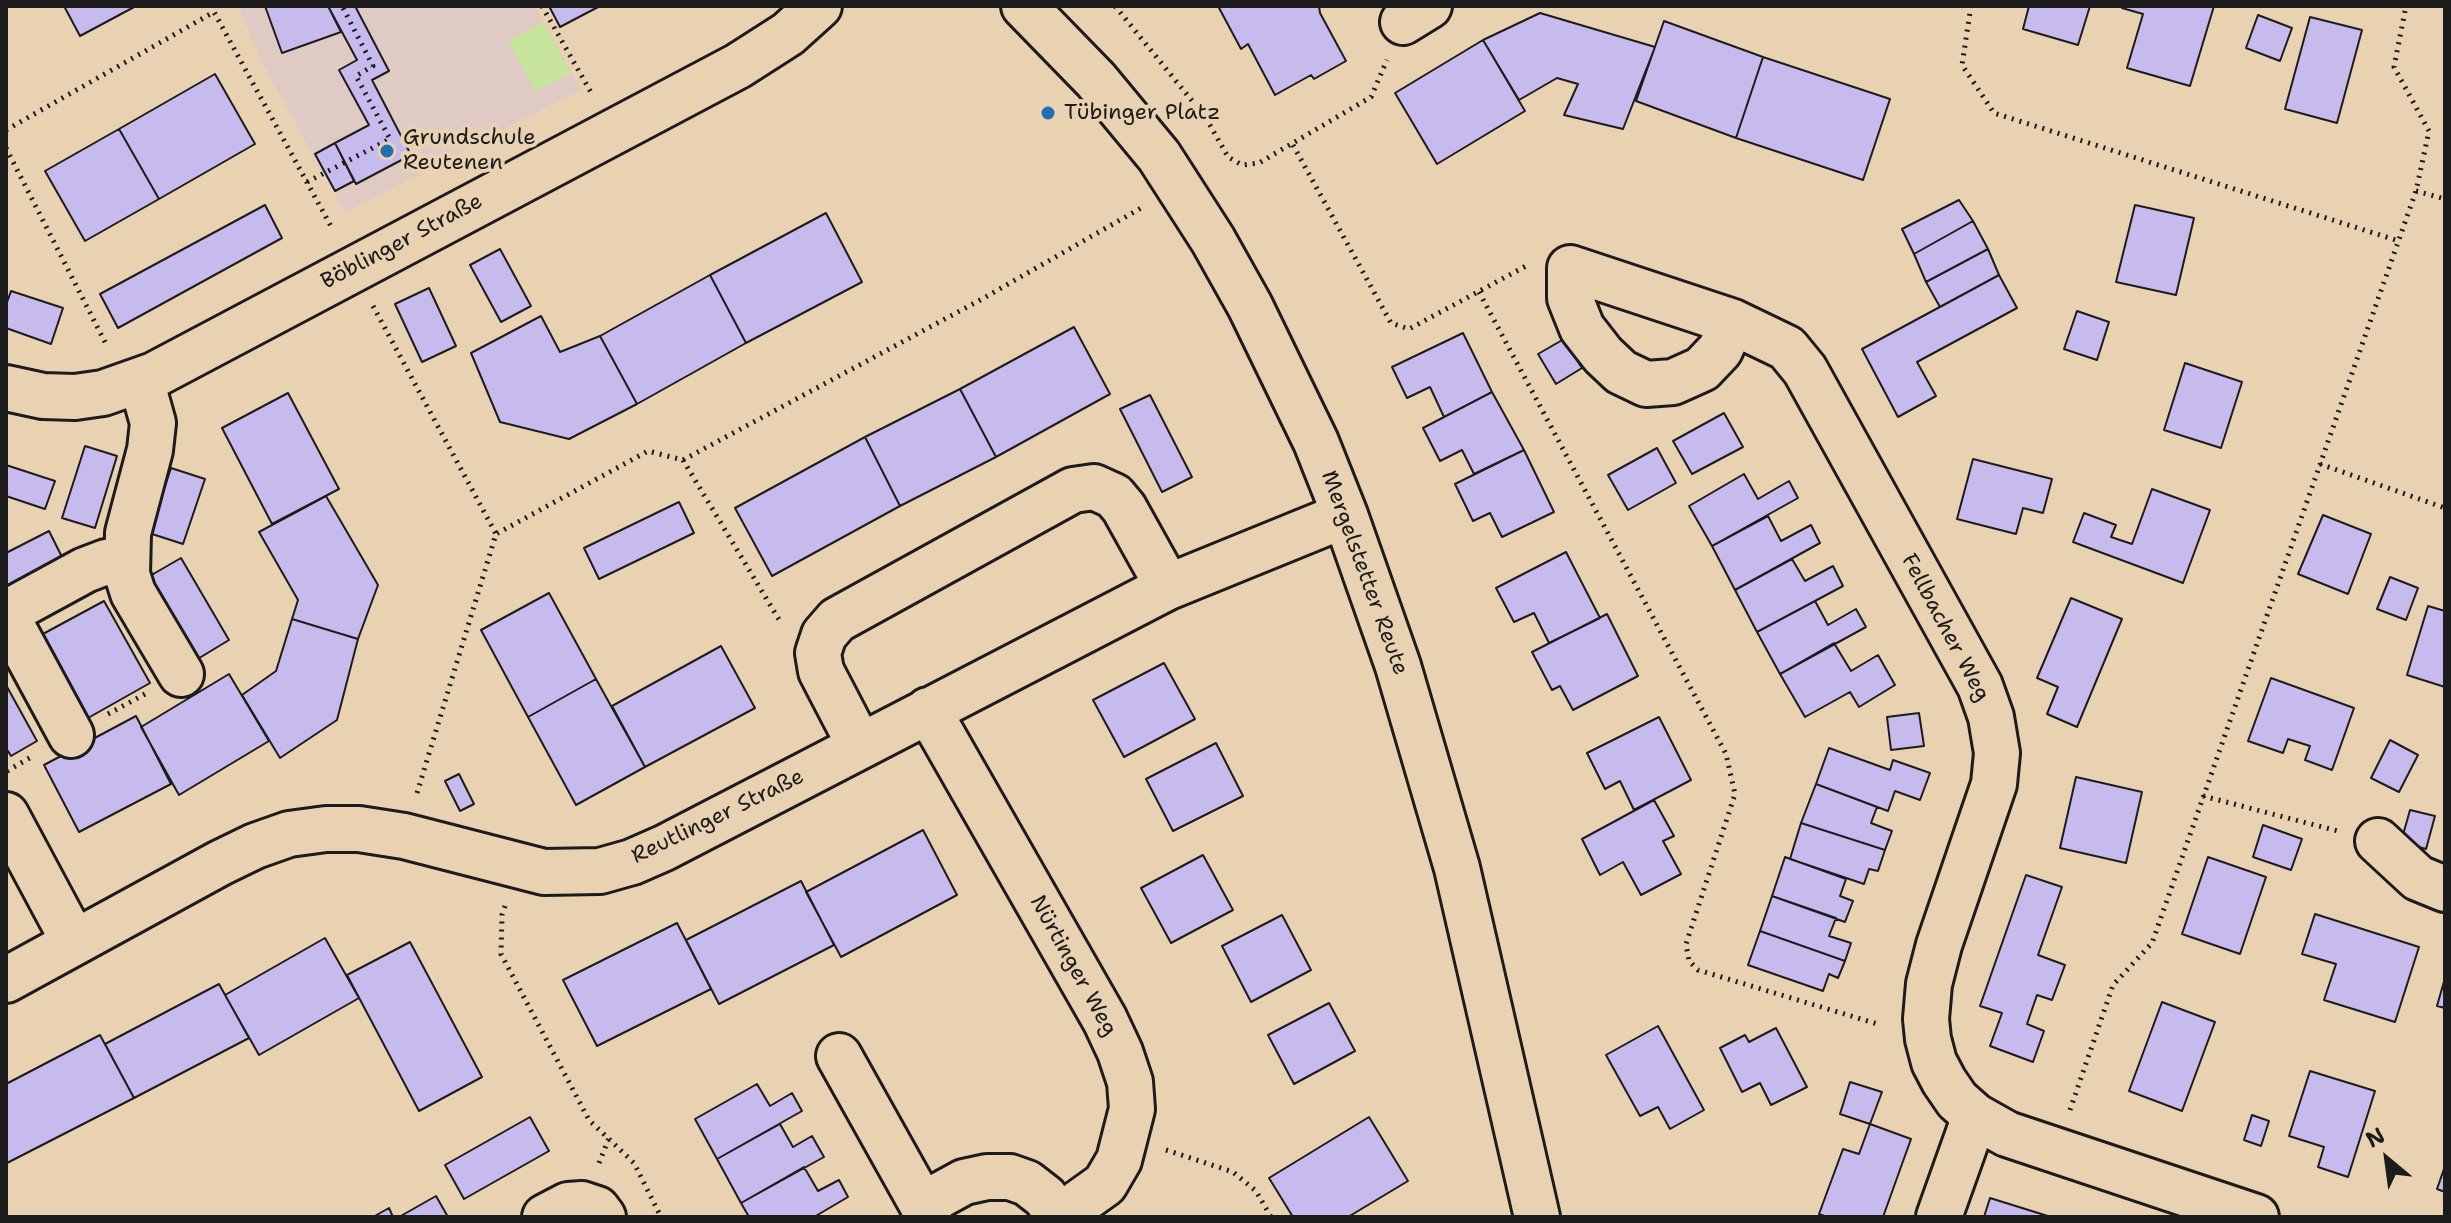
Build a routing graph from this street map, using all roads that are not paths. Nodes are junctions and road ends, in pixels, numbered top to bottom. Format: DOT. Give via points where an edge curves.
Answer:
graph roads {
  1 [pos="819,6"];
  2 [pos="1024,6"];
  3 [pos="1733,322"];
  4 [pos="134,383"];
  5 [pos="6,388"];
  6 [pos="1345,515"];
  7 [pos="127,558"];
  8 [pos="1168,587"];
  9 [pos="6,614"];
  10 [pos="181,674"];
  11 [pos="928,710"];
  12 [pos="71,735"];
  13 [pos="860,746"];
  14 [pos="6,815"];
  15 [pos="2378,841"];
  16 [pos="2445,889"];
  17 [pos="74,942"];
  18 [pos="6,980"];
  19 [pos="839,1056"];
  20 [pos="1975,1116"];
  21 [pos="2186,1207"];
  22 [pos="925,1211"];
  23 [pos="545,1217"];
  24 [pos="603,1217"];
  25 [pos="1059,1217"];
  26 [pos="1537,1217"];
  27 [pos="1939,1217"];
  28 [pos="2256,1217"];
  1 -- 4 [label="street, Böblinger Straße" via="788,34 738,66"];
  2 -- 6 [label="street, Mergelstetter Reute" via="1134,123 1213,240 1279,362"];
  3 -- 20 [label="street, Fellbacher Weg" via="1787,348 1805,370 1980,686 1991,717 1997,753 1994,784 1939,945 1926,1019 1934,1062 1957,1100"];
  4 -- 5 [label="street, Böblinger Straße" via="75,397"];
  4 -- 7 [label="street" via="153,423"];
  6 -- 8 [label="street, Reutlinger Straße"];
  6 -- 26 [label="street, Mergelstetter Reute" via="1398,666 1457,868"];
  7 -- 9 [label="street" via="85,570"];
  7 -- 10 [label="street" via="133,593"];
  8 -- 11 [label="street, Reutlinger Straße"];
  8 -- 13 [label="street" via="1114,496 1094,487 1073,490 837,620 824,635 818,653 821,671"];
  9 -- 12 [label="street"];
  11 -- 13 [label="street, Reutlinger Straße"];
  11 -- 25 [label="street, Nürtinger Weg" via="1098,1007 1130,1082 1132,1109 1119,1160 1105,1184"];
  13 -- 17 [label="street, Reutlinger Straße" via="664,848 600,871 518,867 404,836 326,829 255,846"];
  14 -- 17 [label="street"];
  15 -- 16 [label="street" via="2418,878"];
  17 -- 18 [label="street, Reutlinger Straße"];
  19 -- 22 [label="street, Nürtinger Weg"];
  20 -- 21 [label="street, Fellbacher Weg"];
  20 -- 27 [label="street"];
  21 -- 28 [label="street, Fellbacher Weg"];
  22 -- 25 [label="street, Nürtinger Weg" via="964,1182 1010,1177 1045,1197"];
  23 -- 24 [label="street" via="582,1204"];
}
